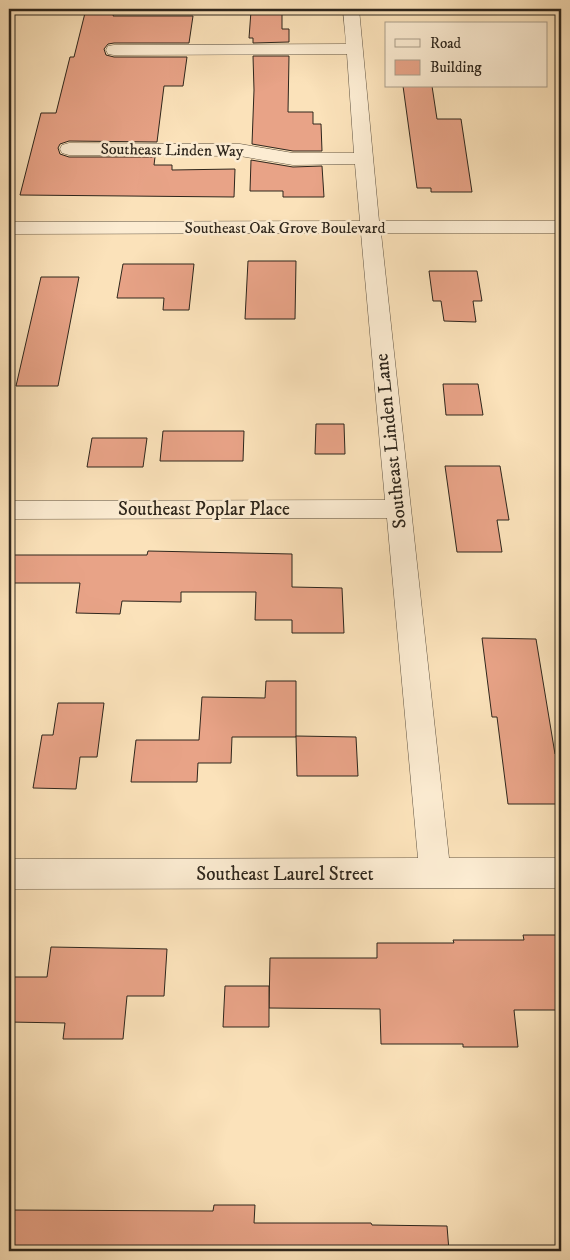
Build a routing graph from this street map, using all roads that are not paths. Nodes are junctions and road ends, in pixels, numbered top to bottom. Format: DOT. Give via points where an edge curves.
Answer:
graph roads {
  1 [pos="352,9"];
  2 [pos="355,49"];
  3 [pos="114,50"];
  4 [pos="69,149"];
  5 [pos="364,158"];
  6 [pos="561,227"];
  7 [pos="9,228"];
  8 [pos="370,228"];
  9 [pos="398,509"];
  10 [pos="9,510"];
  11 [pos="561,873"];
  12 [pos="9,874"];
  13 [pos="435,874"];
  1 -- 2 [label="street, Southeast Linden Lane"];
  2 -- 3 [label="street"];
  2 -- 5 [label="street, Southeast Linden Lane"];
  4 -- 5 [label="street, Southeast Linden Way" via="240,150 293,159"];
  5 -- 8 [label="street, Southeast Linden Lane"];
  6 -- 8 [label="street, Southeast Oak Grove Boulevard"];
  7 -- 8 [label="street, Southeast Oak Grove Boulevard"];
  8 -- 9 [label="street, Southeast Linden Lane"];
  9 -- 10 [label="street, Southeast Poplar Place"];
  9 -- 13 [label="street, Southeast Linden Lane"];
  11 -- 13 [label="street, Southeast Laurel Street"];
  12 -- 13 [label="street, Southeast Laurel Street"];
}
